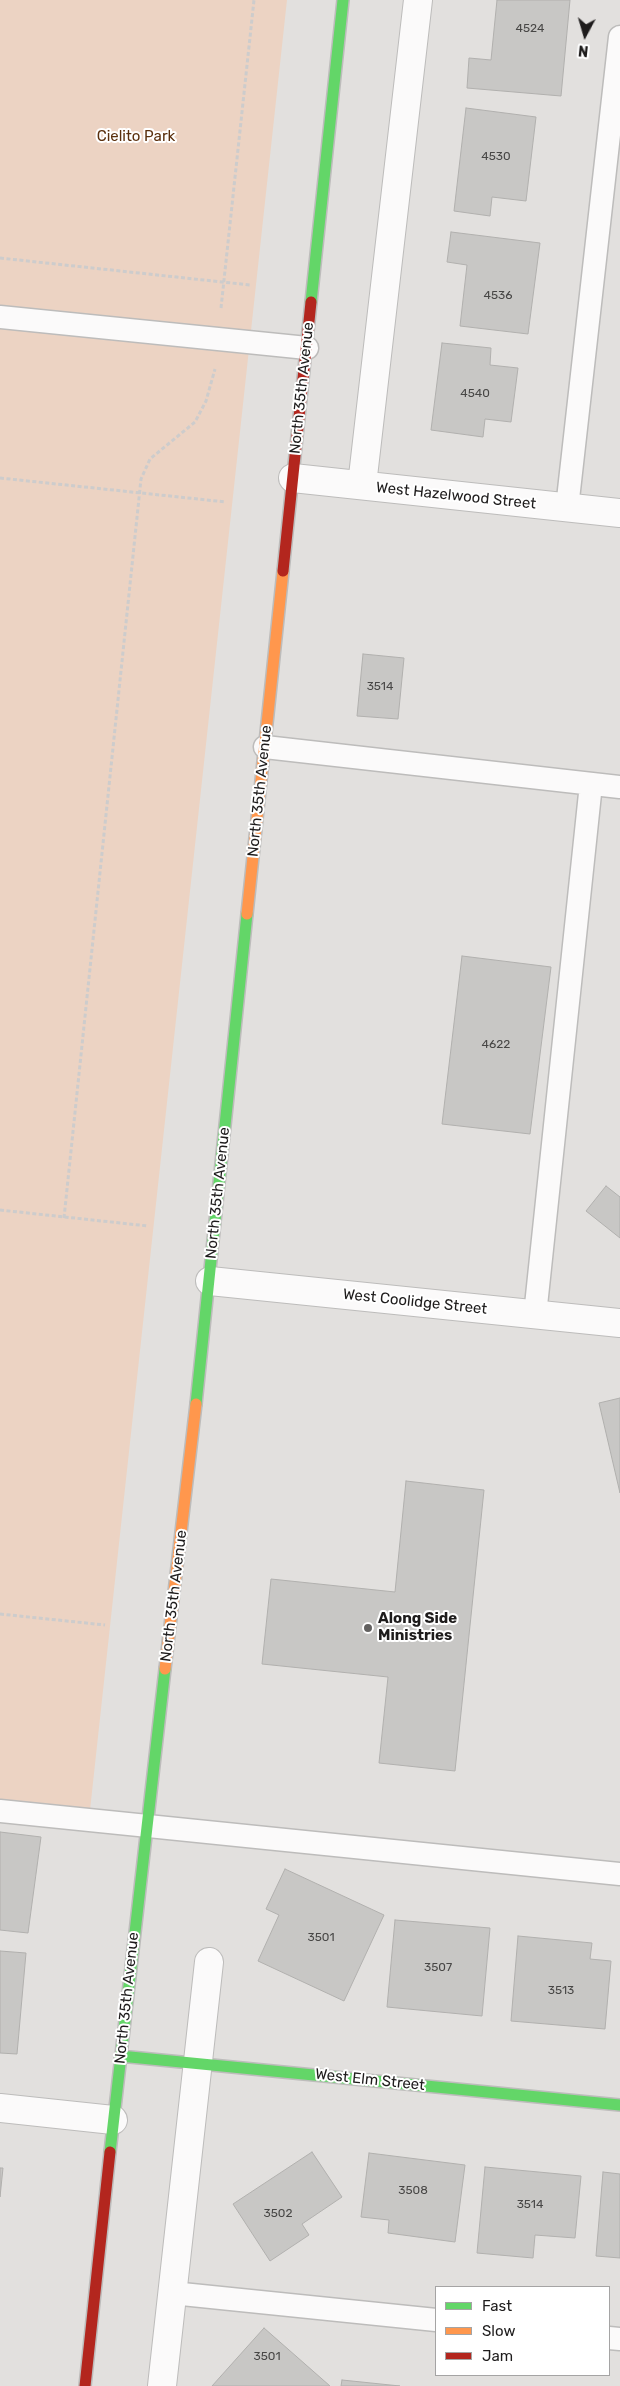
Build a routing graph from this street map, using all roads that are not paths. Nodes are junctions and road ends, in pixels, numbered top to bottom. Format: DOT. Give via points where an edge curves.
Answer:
graph roads {
  1 [pos="343,0"];
  2 [pos="418,0"];
  3 [pos="620,37"];
  4 [pos="0,317"];
  5 [pos="306,348"];
  6 [pos="293,478"];
  7 [pos="362,485"];
  8 [pos="567,508"];
  9 [pos="620,513"];
  10 [pos="265,747"];
  11 [pos="591,784"];
  12 [pos="620,787"];
  13 [pos="210,1281"];
  14 [pos="535,1315"];
  15 [pos="620,1324"];
  16 [pos="0,1811"];
  17 [pos="146,1826"];
  18 [pos="620,1874"];
  19 [pos="209,1962"];
  20 [pos="120,2056"];
  21 [pos="198,2063"];
  22 [pos="620,2105"];
  23 [pos="0,2108"];
  24 [pos="113,2120"];
  25 [pos="172,2293"];
  26 [pos="435,2320"];
  27 [pos="85,2386"];
  28 [pos="162,2386"];
  1 -- 5 [label="main road, North 35th Avenue"];
  2 -- 7 [label="street"];
  3 -- 8 [label="lane"];
  4 -- 5 [label="lane"];
  5 -- 6 [label="main road, North 35th Avenue"];
  6 -- 7 [label="street, West Hazelwood Street"];
  6 -- 10 [label="main road, North 35th Avenue"];
  7 -- 8 [label="street, West Hazelwood Street"];
  8 -- 9 [label="street, West Hazelwood Street"];
  10 -- 11 [label="lane"];
  10 -- 13 [label="main road, North 35th Avenue"];
  11 -- 12 [label="lane"];
  11 -- 14 [label="lane"];
  13 -- 14 [label="street, West Coolidge Street"];
  13 -- 17 [label="main road, North 35th Avenue"];
  14 -- 15 [label="street, West Coolidge Street"];
  16 -- 17 [label="lane"];
  17 -- 18 [label="lane"];
  17 -- 20 [label="main road, North 35th Avenue"];
  19 -- 21 [label="street"];
  20 -- 21 [label="main road, West Elm Street"];
  20 -- 24 [label="main road, North 35th Avenue"];
  21 -- 22 [label="main road, West Elm Street"];
  21 -- 25 [label="street"];
  23 -- 24 [label="street"];
  24 -- 27 [label="main road, North 35th Avenue"];
  25 -- 26 [label="lane"];
  25 -- 28 [label="street"];
}
